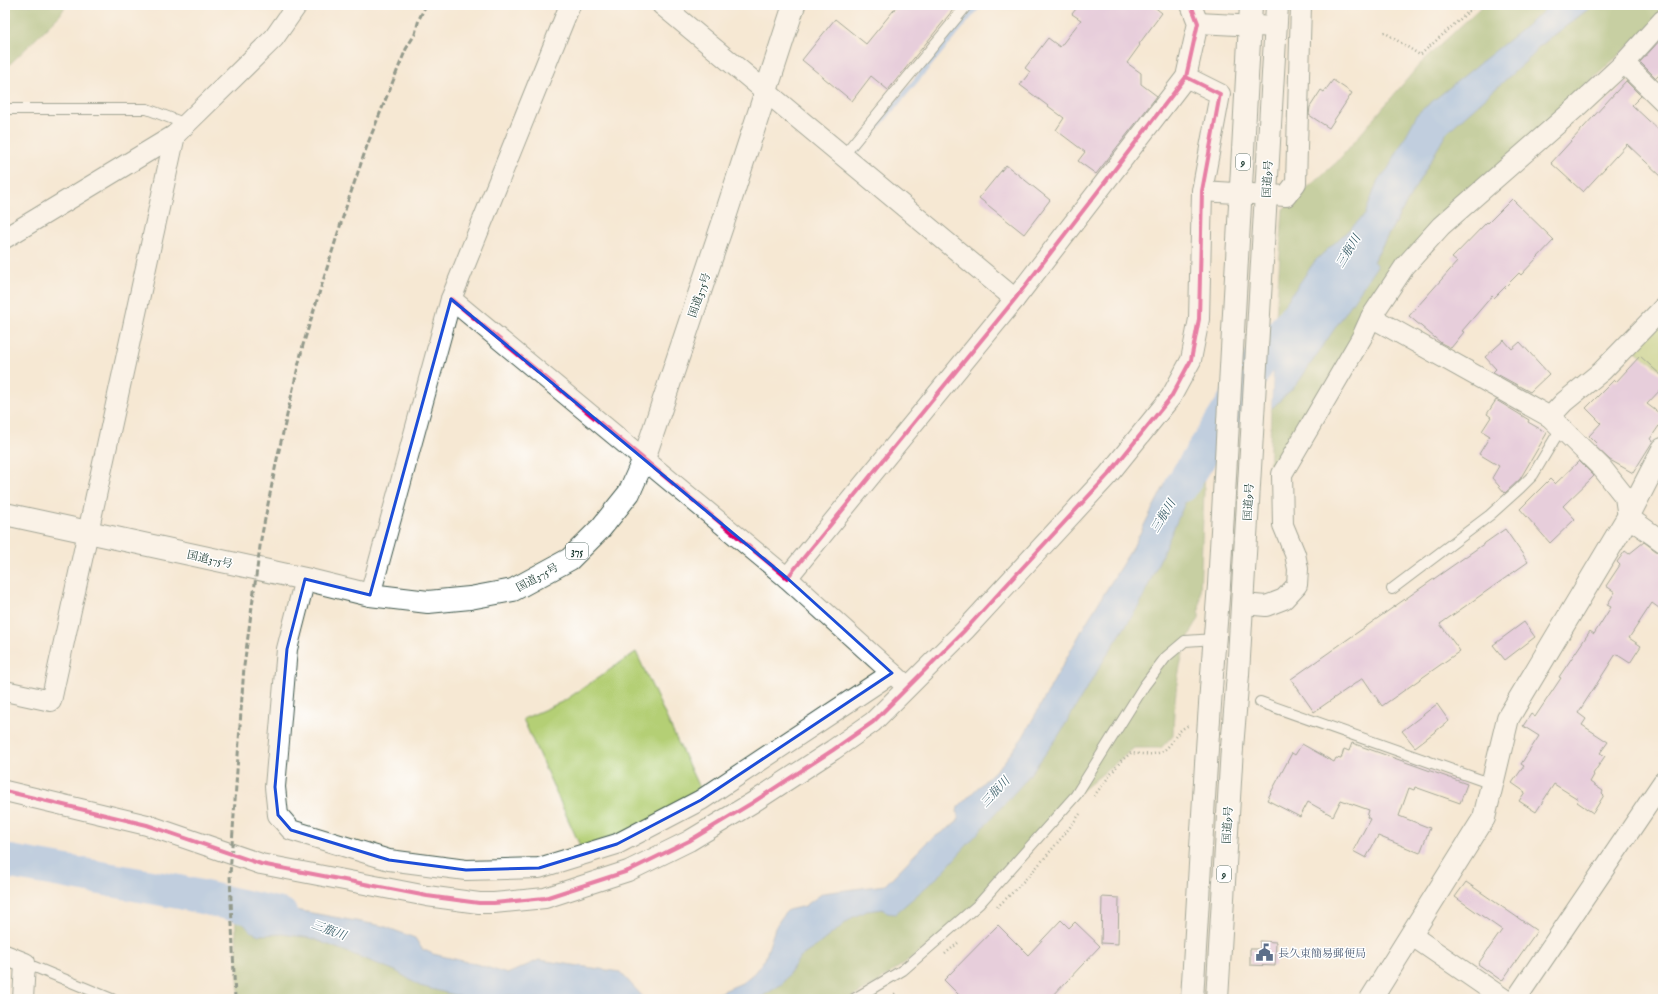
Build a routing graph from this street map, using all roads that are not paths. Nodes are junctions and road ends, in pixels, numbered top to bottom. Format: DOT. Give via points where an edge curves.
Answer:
graph roads {
  1 [pos="297,5"];
  2 [pos="570,5"];
  3 [pos="662,5"];
  4 [pos="794,5"];
  5 [pos="967,5"];
  6 [pos="1277,5"];
  7 [pos="1301,5"];
  8 [pos="1194,14"];
  9 [pos="1251,15"];
  10 [pos="1663,20"];
  11 [pos="1276,27"];
  12 [pos="1624,63"];
  13 [pos="1186,77"];
  14 [pos="766,92"];
  15 [pos="1663,101"];
  16 [pos="5,109"];
  17 [pos="180,130"];
  18 [pos="843,156"];
  19 [pos="1202,191"];
  20 [pos="1242,194"];
  21 [pos="1266,195"];
  22 [pos="5,238"];
  23 [pos="451,299"];
  24 [pos="1015,299"];
  25 [pos="1663,308"];
  26 [pos="1371,318"];
  27 [pos="1556,422"];
  28 [pos="1663,449"];
  29 [pos="644,460"];
  30 [pos="5,514"];
  31 [pos="1628,517"];
  32 [pos="87,533"];
  33 [pos="1663,542"];
  34 [pos="787,578"];
  35 [pos="305,579"];
  36 [pos="1392,589"];
  37 [pos="370,595"];
  38 [pos="1242,604"];
  39 [pos="1214,650"];
  40 [pos="892,673"];
  41 [pos="908,687"];
  42 [pos="5,691"];
  43 [pos="1260,702"];
  44 [pos="1663,782"];
  45 [pos="1492,784"];
  46 [pos="5,790"];
  47 [pos="1411,935"];
  48 [pos="5,955"];
  49 [pos="25,963"];
  50 [pos="23,999"];
  51 [pos="112,999"];
  52 [pos="854,999"];
  53 [pos="1192,999"];
  54 [pos="1217,999"];
  55 [pos="1371,999"];
  56 [pos="1504,999"];
  57 [pos="1516,999"];
  1 -- 17 [label="street" via="274,38"];
  2 -- 23 [label="street"];
  3 -- 14 [label="street"];
  4 -- 14 [label="main road, 国道375号 / 375"];
  5 -- 18 [label="lane"];
  6 -- 11 [label="main road, 国道9号 / 9"];
  7 -- 21 [label="street" via="1296,183 1286,196"];
  8 -- 9 [label="street"];
  8 -- 13 [label="street"];
  9 -- 11 [label="street"];
  9 -- 20 [label="main road, 9"];
  10 -- 12 [label="street"];
  11 -- 21 [label="main road, 国道9号 / 9"];
  12 -- 15 [label="street"];
  12 -- 26 [label="street" via="1441,226 1405,266"];
  13 -- 19 [label="street" via="1220,94"];
  13 -- 24 [label="street"];
  14 -- 18 [label="street"];
  14 -- 29 [label="main road, 国道375号 / 375"];
  16 -- 17 [label="lane" via="147,109"];
  17 -- 22 [label="street"];
  17 -- 32 [label="street"];
  18 -- 24 [label="street"];
  19 -- 20 [label="street"];
  19 -- 41 [label="street" via="1199,319 1191,360 1171,397 1108,475 965,630"];
  20 -- 21 [label="street"];
  20 -- 39 [label="main road, 9" via="1220,585"];
  21 -- 38 [label="main road, 国道9号 / 9"];
  23 -- 29 [label="street"];
  23 -- 37 [label="street"];
  24 -- 34 [label="street"];
  25 -- 27 [label="street" via="1602,370 1564,402"];
  26 -- 27 [label="street"];
  26 -- 38 [label="street" via="1282,474 1283,525 1295,554 1297,584 1284,599 1266,606"];
  27 -- 31 [label="street" via="1602,468 1625,497"];
  27 -- 36 [label="lane" via="1532,475 1520,488 1490,515"];
  28 -- 31 [label="main road"];
  29 -- 34 [label="street"];
  29 -- 37 [label="main road, 国道375号 / 375" via="629,493 570,559 513,590 428,602"];
  30 -- 32 [label="main road, 国道375号 / 375"];
  31 -- 33 [label="street"];
  31 -- 45 [label="main road" via="1508,718"];
  32 -- 35 [label="main road, 国道375号 / 375"];
  32 -- 42 [label="street" via="51,701"];
  34 -- 40 [label="street"];
  35 -- 37 [label="main road, 国道375号 / 375"];
  35 -- 40 [label="street" via="287,649 275,787 278,815 291,830 389,860 466,870 539,868 617,844 701,800"];
  38 -- 54 [label="main road, 国道9号 / 9, bridge"];
  39 -- 52 [label="lane" via="1185,641 1166,657 1144,686 1076,795 978,904 903,970"];
  39 -- 53 [label="main road, 9, bridge"];
  40 -- 41 [label="street"];
  41 -- 46 [label="street" via="873,722 752,803 689,841 628,871 545,898 479,903 427,896 261,864 148,825"];
  43 -- 45 [label="lane"];
  44 -- 57 [label="street"];
  45 -- 47 [label="main road" via="1484,818"];
  47 -- 55 [label="main road"];
  47 -- 56 [label="street"];
  48 -- 49 [label="street"];
  49 -- 50 [label="street"];
  49 -- 51 [label="lane"];
}
